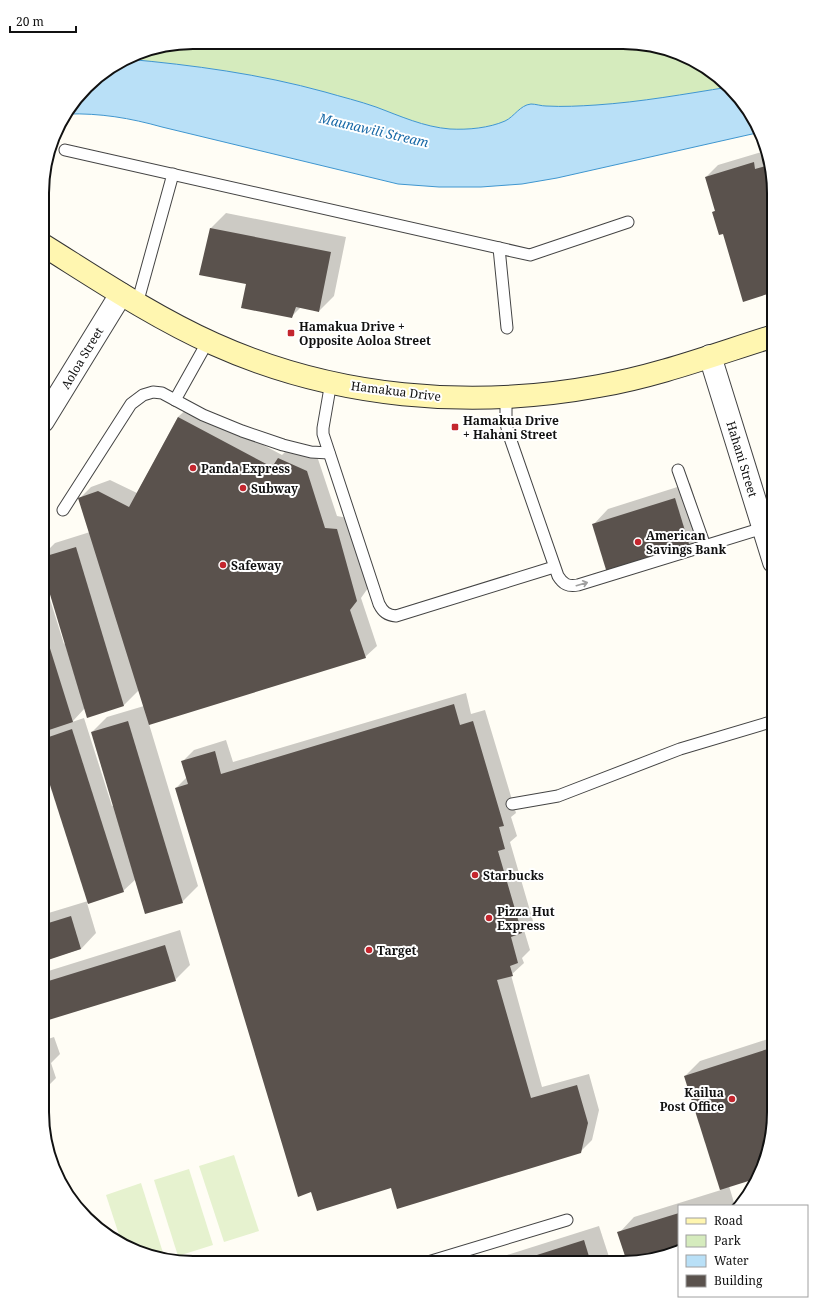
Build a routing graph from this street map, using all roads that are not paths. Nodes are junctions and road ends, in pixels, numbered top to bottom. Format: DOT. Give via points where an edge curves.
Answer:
graph roads {
  1 [pos="66,150"];
  2 [pos="173,174"];
  3 [pos="628,222"];
  4 [pos="499,248"];
  5 [pos="49,249"];
  6 [pos="129,299"];
  7 [pos="507,328"];
  8 [pos="767,338"];
  9 [pos="208,341"];
  10 [pos="710,356"];
  11 [pos="331,382"];
  12 [pos="506,397"];
  13 [pos="175,400"];
  14 [pos="49,412"];
  15 [pos="329,453"];
  16 [pos="678,470"];
  17 [pos="63,510"];
  18 [pos="763,528"];
  19 [pos="767,540"];
  20 [pos="705,546"];
  21 [pos="554,567"];
  22 [pos="767,723"];
  23 [pos="512,804"];
  24 [pos="567,1220"];
  25 [pos="455,1256"];
  1 -- 2 [label="lane"];
  2 -- 4 [label="lane"];
  2 -- 6 [label="lane"];
  3 -- 4 [label="lane" via="530,255"];
  4 -- 7 [label="lane"];
  5 -- 6 [label="main road, Hamakua Drive"];
  6 -- 9 [label="main road, Hamakua Drive"];
  6 -- 14 [label="street, Aoloa Street"];
  8 -- 10 [label="main road, Hamakua Drive"];
  9 -- 11 [label="main road, Hamakua Drive" via="297,374"];
  9 -- 13 [label="lane"];
  10 -- 12 [label="main road, Hamakua Drive" via="600,386"];
  10 -- 18 [label="street, Hahani Street"];
  11 -- 12 [label="main road, Hamakua Drive" via="383,392 427,396"];
  11 -- 15 [label="lane" via="323,428"];
  12 -- 21 [label="lane" via="506,424 509,436"];
  13 -- 15 [label="lane" via="242,431 283,445 311,452"];
  13 -- 17 [label="lane" via="162,393 153,392 143,395 131,404"];
  15 -- 21 [label="lane" via="381,608 387,614 396,616"];
  16 -- 20 [label="lane"];
  18 -- 19 [label="street, Hahani Street"];
  18 -- 20 [label="lane"];
  21 -- 20 [label="lane, one-way" via="561,582 572,586"];
  22 -- 23 [label="lane" via="680,749 558,796"];
  24 -- 25 [label="lane"];
}
